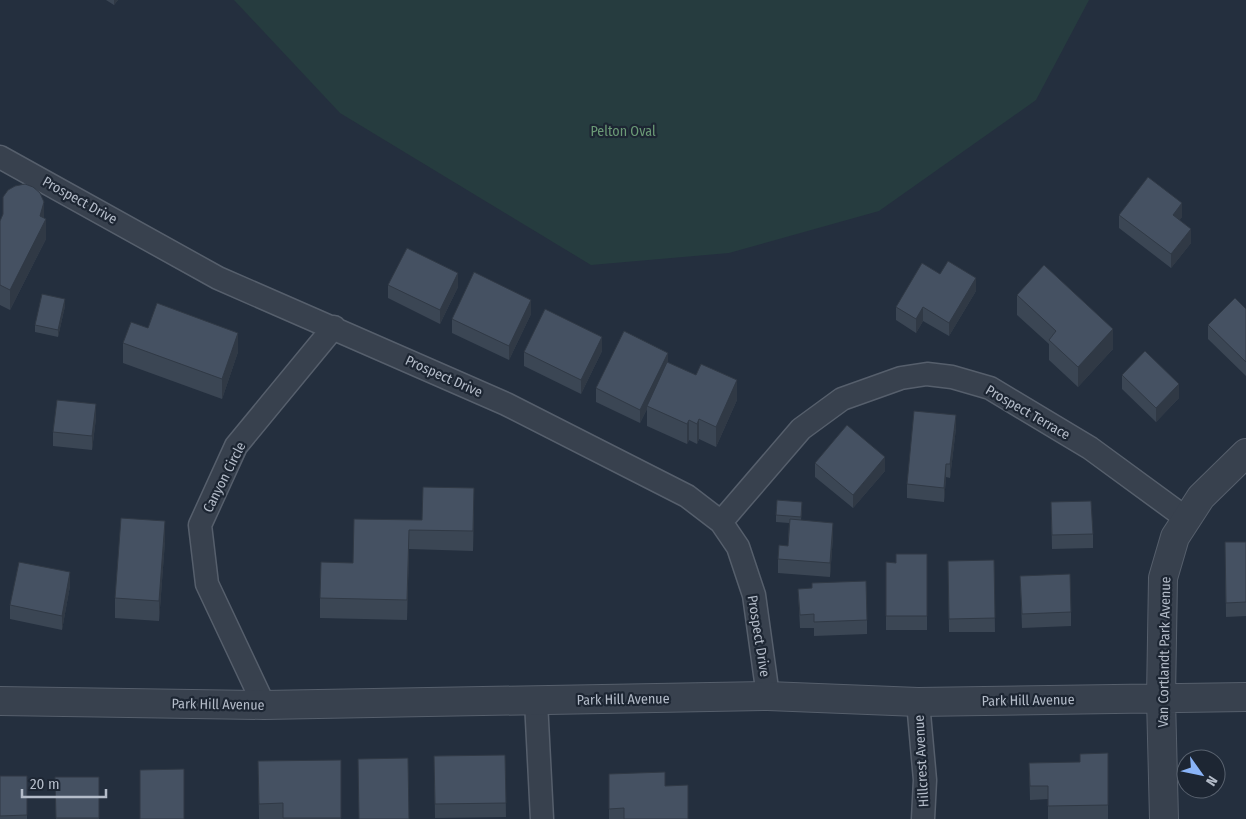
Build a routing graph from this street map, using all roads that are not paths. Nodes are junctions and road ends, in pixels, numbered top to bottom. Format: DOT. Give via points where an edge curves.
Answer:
graph roads {
  1 [pos="0,157"];
  2 [pos="334,327"];
  3 [pos="1246,453"];
  4 [pos="1187,519"];
  5 [pos="721,522"];
  6 [pos="768,696"];
  7 [pos="1246,697"];
  8 [pos="1161,698"];
  9 [pos="0,701"];
  10 [pos="536,701"];
  11 [pos="918,702"];
  12 [pos="264,705"];
  13 [pos="542,819"];
  14 [pos="923,819"];
  15 [pos="1164,819"];
  1 -- 2 [label="street, Prospect Drive" via="218,278"];
  2 -- 5 [label="street, Prospect Drive" via="506,404 687,496"];
  2 -- 12 [label="street, Canyon Circle" via="236,446 200,525 207,584"];
  3 -- 4 [label="street, Van Cortlandt Park Avenue" via="1201,497"];
  4 -- 5 [label="street, Prospect Terrace" via="1090,448 990,388 927,374 901,378 835,404 801,429"];
  4 -- 8 [label="street, Van Cortlandt Park Avenue" via="1176,537 1163,578"];
  5 -- 6 [label="street, Prospect Drive" via="738,547 754,595"];
  6 -- 10 [label="street, Park Hill Avenue"];
  6 -- 11 [label="street, Park Hill Avenue"];
  7 -- 8 [label="street, Park Hill Avenue"];
  8 -- 11 [label="street, Park Hill Avenue"];
  8 -- 15 [label="street, Van Cortlandt Park Avenue"];
  9 -- 12 [label="street, Park Hill Avenue"];
  10 -- 12 [label="street, Park Hill Avenue"];
  10 -- 13 [label="street"];
  11 -- 14 [label="street, Hillcrest Avenue" via="925,780"];
}
